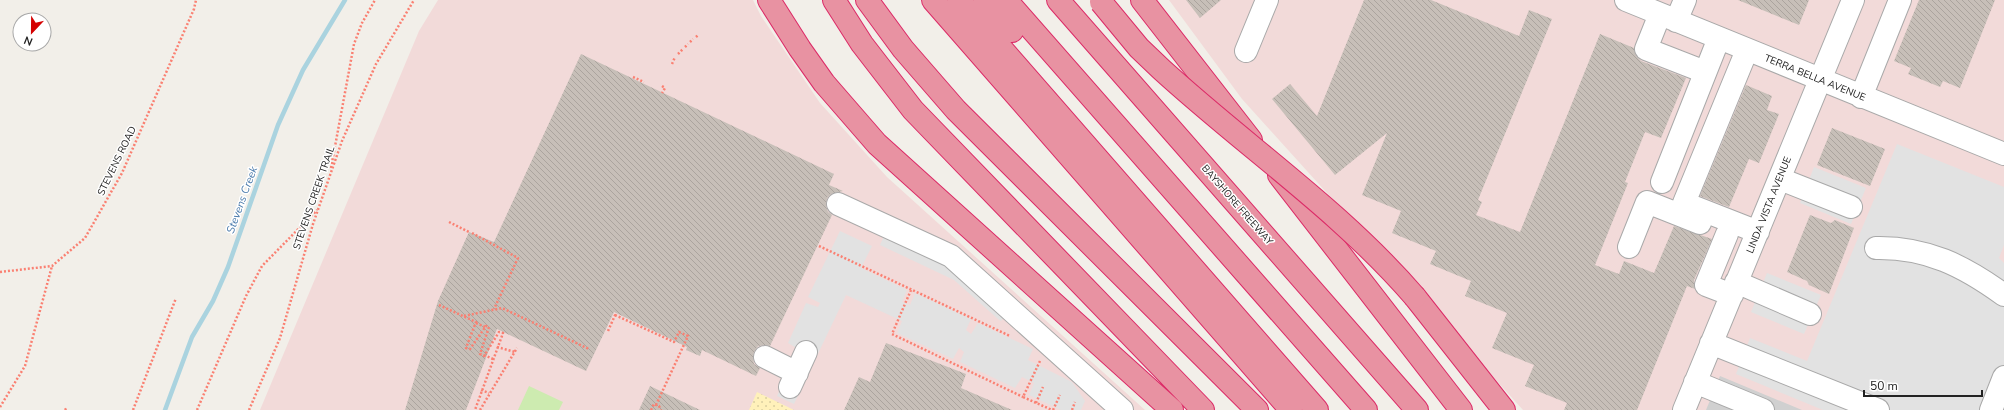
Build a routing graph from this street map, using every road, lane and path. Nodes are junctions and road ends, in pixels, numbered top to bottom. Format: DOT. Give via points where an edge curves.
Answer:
graph roads {
  1 [pos="196,0"];
  2 [pos="375,0"];
  3 [pos="414,0"];
  4 [pos="769,0"];
  5 [pos="834,0"];
  6 [pos="867,0"];
  7 [pos="933,0"];
  8 [pos="959,0"];
  9 [pos="986,0"];
  10 [pos="1058,0"];
  11 [pos="1142,0"];
  12 [pos="1267,0"];
  13 [pos="1626,0"];
  14 [pos="1685,0"];
  15 [pos="1853,0"];
  16 [pos="1900,0"];
  17 [pos="1100,1"];
  18 [pos="1006,9"];
  19 [pos="1668,18"];
  20 [pos="696,37"];
  21 [pos="1719,38"];
  22 [pos="1748,50"];
  23 [pos="1246,51"];
  24 [pos="678,54"];
  25 [pos="675,57"];
  26 [pos="672,64"];
  27 [pos="1706,72"];
  28 [pos="633,77"];
  29 [pos="1820,80"];
  30 [pos="644,82"];
  31 [pos="662,86"];
  32 [pos="662,93"];
  33 [pos="1861,96"];
  34 [pos="2004,154"];
  35 [pos="330,177"];
  36 [pos="1780,179"];
  37 [pos="1662,182"];
  38 [pos="1299,201"];
  39 [pos="838,204"];
  40 [pos="1851,207"];
  41 [pos="318,208"];
  42 [pos="449,222"];
  43 [pos="469,232"];
  44 [pos="472,233"];
  45 [pos="1727,234"];
  46 [pos="1755,239"];
  47 [pos="819,246"];
  48 [pos="1629,247"];
  49 [pos="1876,248"];
  50 [pos="52,266"];
  51 [pos="0,272"];
  52 [pos="1734,288"];
  53 [pos="911,290"];
  54 [pos="2004,295"];
  55 [pos="176,298"];
  56 [pos="440,305"];
  57 [pos="494,309"];
  58 [pos="1810,314"];
  59 [pos="463,316"];
  60 [pos="476,323"];
  61 [pos="485,327"];
  62 [pos="608,331"];
  63 [pos="1011,336"];
  64 [pos="1712,343"];
  65 [pos="497,347"];
  66 [pos="517,348"];
  67 [pos="589,349"];
  68 [pos="515,352"];
  69 [pos="806,352"];
  70 [pos="484,355"];
  71 [pos="765,357"];
  72 [pos="1042,357"];
  73 [pos="493,359"];
  74 [pos="2004,376"];
  75 [pos="1695,382"];
  76 [pos="1043,387"];
  77 [pos="481,390"];
  78 [pos="489,393"];
  79 [pos="1075,396"];
  80 [pos="1023,397"];
  81 [pos="1036,403"];
  82 [pos="656,405"];
  83 [pos="0,407"];
  84 [pos="67,407"];
  85 [pos="1119,409"];
  86 [pos="65,410"];
  87 [pos="132,410"];
  88 [pos="197,410"];
  89 [pos="249,410"];
  90 [pos="474,410"];
  91 [pos="480,410"];
  92 [pos="651,410"];
  93 [pos="661,410"];
  94 [pos="1053,410"];
  95 [pos="1172,410"];
  96 [pos="1203,410"];
  97 [pos="1257,410"];
  98 [pos="1291,410"];
  99 [pos="1317,410"];
  100 [pos="1346,410"];
  101 [pos="1366,410"];
  102 [pos="1417,410"];
  103 [pos="1461,410"];
  104 [pos="1476,410"];
  105 [pos="1504,410"];
  106 [pos="1684,410"];
  107 [pos="1763,410"];
  108 [pos="1878,410"];
  109 [pos="1991,410"];
  1 -- 50 [label="path, STEVENS ROAD" via="122,174 85,238"];
  2 -- 35 [label="path" via="354,44"];
  3 -- 35 [label="path, STEVENS CREEK TRAIL" via="376,64 342,141"];
  4 -- 95 [label="highway" via="824,83 877,144"];
  5 -- 96 [label="highway" via="862,44 913,110"];
  6 -- 97 [label="highway" via="928,79 966,120"];
  7 -- 98 [label="highway"];
  8 -- 99 [label="highway"];
  9 -- 18 [label="highway"];
  10 -- 102 [label="highway, BAYSHORE FREEWAY"];
  11 -- 38 [label="highway"];
  12 -- 23 [label="street"];
  13 -- 19 [label="street, TERRA BELLA AVENUE"];
  14 -- 19 [label="street"];
  15 -- 29 [label="street, LINDA VISTA AVENUE"];
  16 -- 33 [label="street"];
  17 -- 105 [label="highway, bridge" via="1161,69 1344,223 1394,273"];
  18 -- 100 [label="highway"];
  18 -- 101 [label="highway"];
  19 -- 21 [label="street, TERRA BELLA AVENUE"];
  19 -- 27 [label="street" via="1646,49"];
  20 -- 24 [label="path"];
  21 -- 22 [label="street, TERRA BELLA AVENUE"];
  21 -- 27 [label="street"];
  22 -- 29 [label="street, TERRA BELLA AVENUE"];
  22 -- 46 [label="street" via="1684,203"];
  25 -- 26 [label="path"];
  27 -- 37 [label="street"];
  28 -- 30 [label="path"];
  29 -- 33 [label="street, TERRA BELLA AVENUE"];
  29 -- 36 [label="street, LINDA VISTA AVENUE"];
  31 -- 32 [label="path" via="665,88"];
  33 -- 34 [label="street, TERRA BELLA AVENUE"];
  35 -- 41 [label="path, STEVENS CREEK TRAIL"];
  36 -- 40 [label="street"];
  36 -- 46 [label="street, LINDA VISTA AVENUE"];
  38 -- 103 [label="highway"];
  38 -- 104 [label="highway"];
  39 -- 79 [label="street" via="951,256"];
  41 -- 88 [label="path" via="262,266 246,296"];
  41 -- 89 [label="path, STEVENS CREEK TRAIL" via="280,338"];
  42 -- 43 [label="path"];
  44 -- 57 [label="path" via="518,258"];
  45 -- 46 [label="street"];
  45 -- 48 [label="street" via="1647,202"];
  45 -- 52 [label="street" via="1706,285"];
  46 -- 52 [label="street, LINDA VISTA AVENUE"];
  47 -- 53 [label="path"];
  49 -- 54 [label="street" via="1899,247 1948,261 1978,276"];
  50 -- 51 [label="path"];
  50 -- 83 [label="path" via="25,366"];
  52 -- 58 [label="street"];
  52 -- 64 [label="street, LINDA VISTA AVENUE"];
  53 -- 63 [label="path"];
  53 -- 80 [label="path" via="892,334"];
  55 -- 87 [label="path"];
  56 -- 59 [label="path"];
  59 -- 60 [label="path"];
  59 -- 67 [label="path" via="502,308"];
  60 -- 61 [label="path"];
  60 -- 61 [label="path" via="466,348 470,349"];
  61 -- 70 [label="path" via="489,327 480,354"];
  62 -- 82 [label="path" via="616,314 674,342 679,332 688,338"];
  64 -- 75 [label="street, LINDA VISTA AVENUE"];
  64 -- 108 [label="street"];
  65 -- 68 [label="path"];
  65 -- 70 [label="path" via="503,334 499,332"];
  65 -- 73 [label="path"];
  66 -- 68 [label="path"];
  68 -- 78 [label="path"];
  69 -- 71 [label="street" via="793,380"];
  70 -- 73 [label="path"];
  72 -- 80 [label="path"];
  73 -- 77 [label="path"];
  74 -- 109 [label="street"];
  75 -- 106 [label="street, LINDA VISTA AVENUE"];
  75 -- 107 [label="street"];
  76 -- 81 [label="path"];
  77 -- 78 [label="path"];
  77 -- 90 [label="path"];
  78 -- 91 [label="path"];
  79 -- 85 [label="street"];
  79 -- 94 [label="path"];
  80 -- 81 [label="path"];
  81 -- 94 [label="path"];
  82 -- 92 [label="path" via="654,404"];
  82 -- 93 [label="path"];
  84 -- 86 [label="path"];
}
